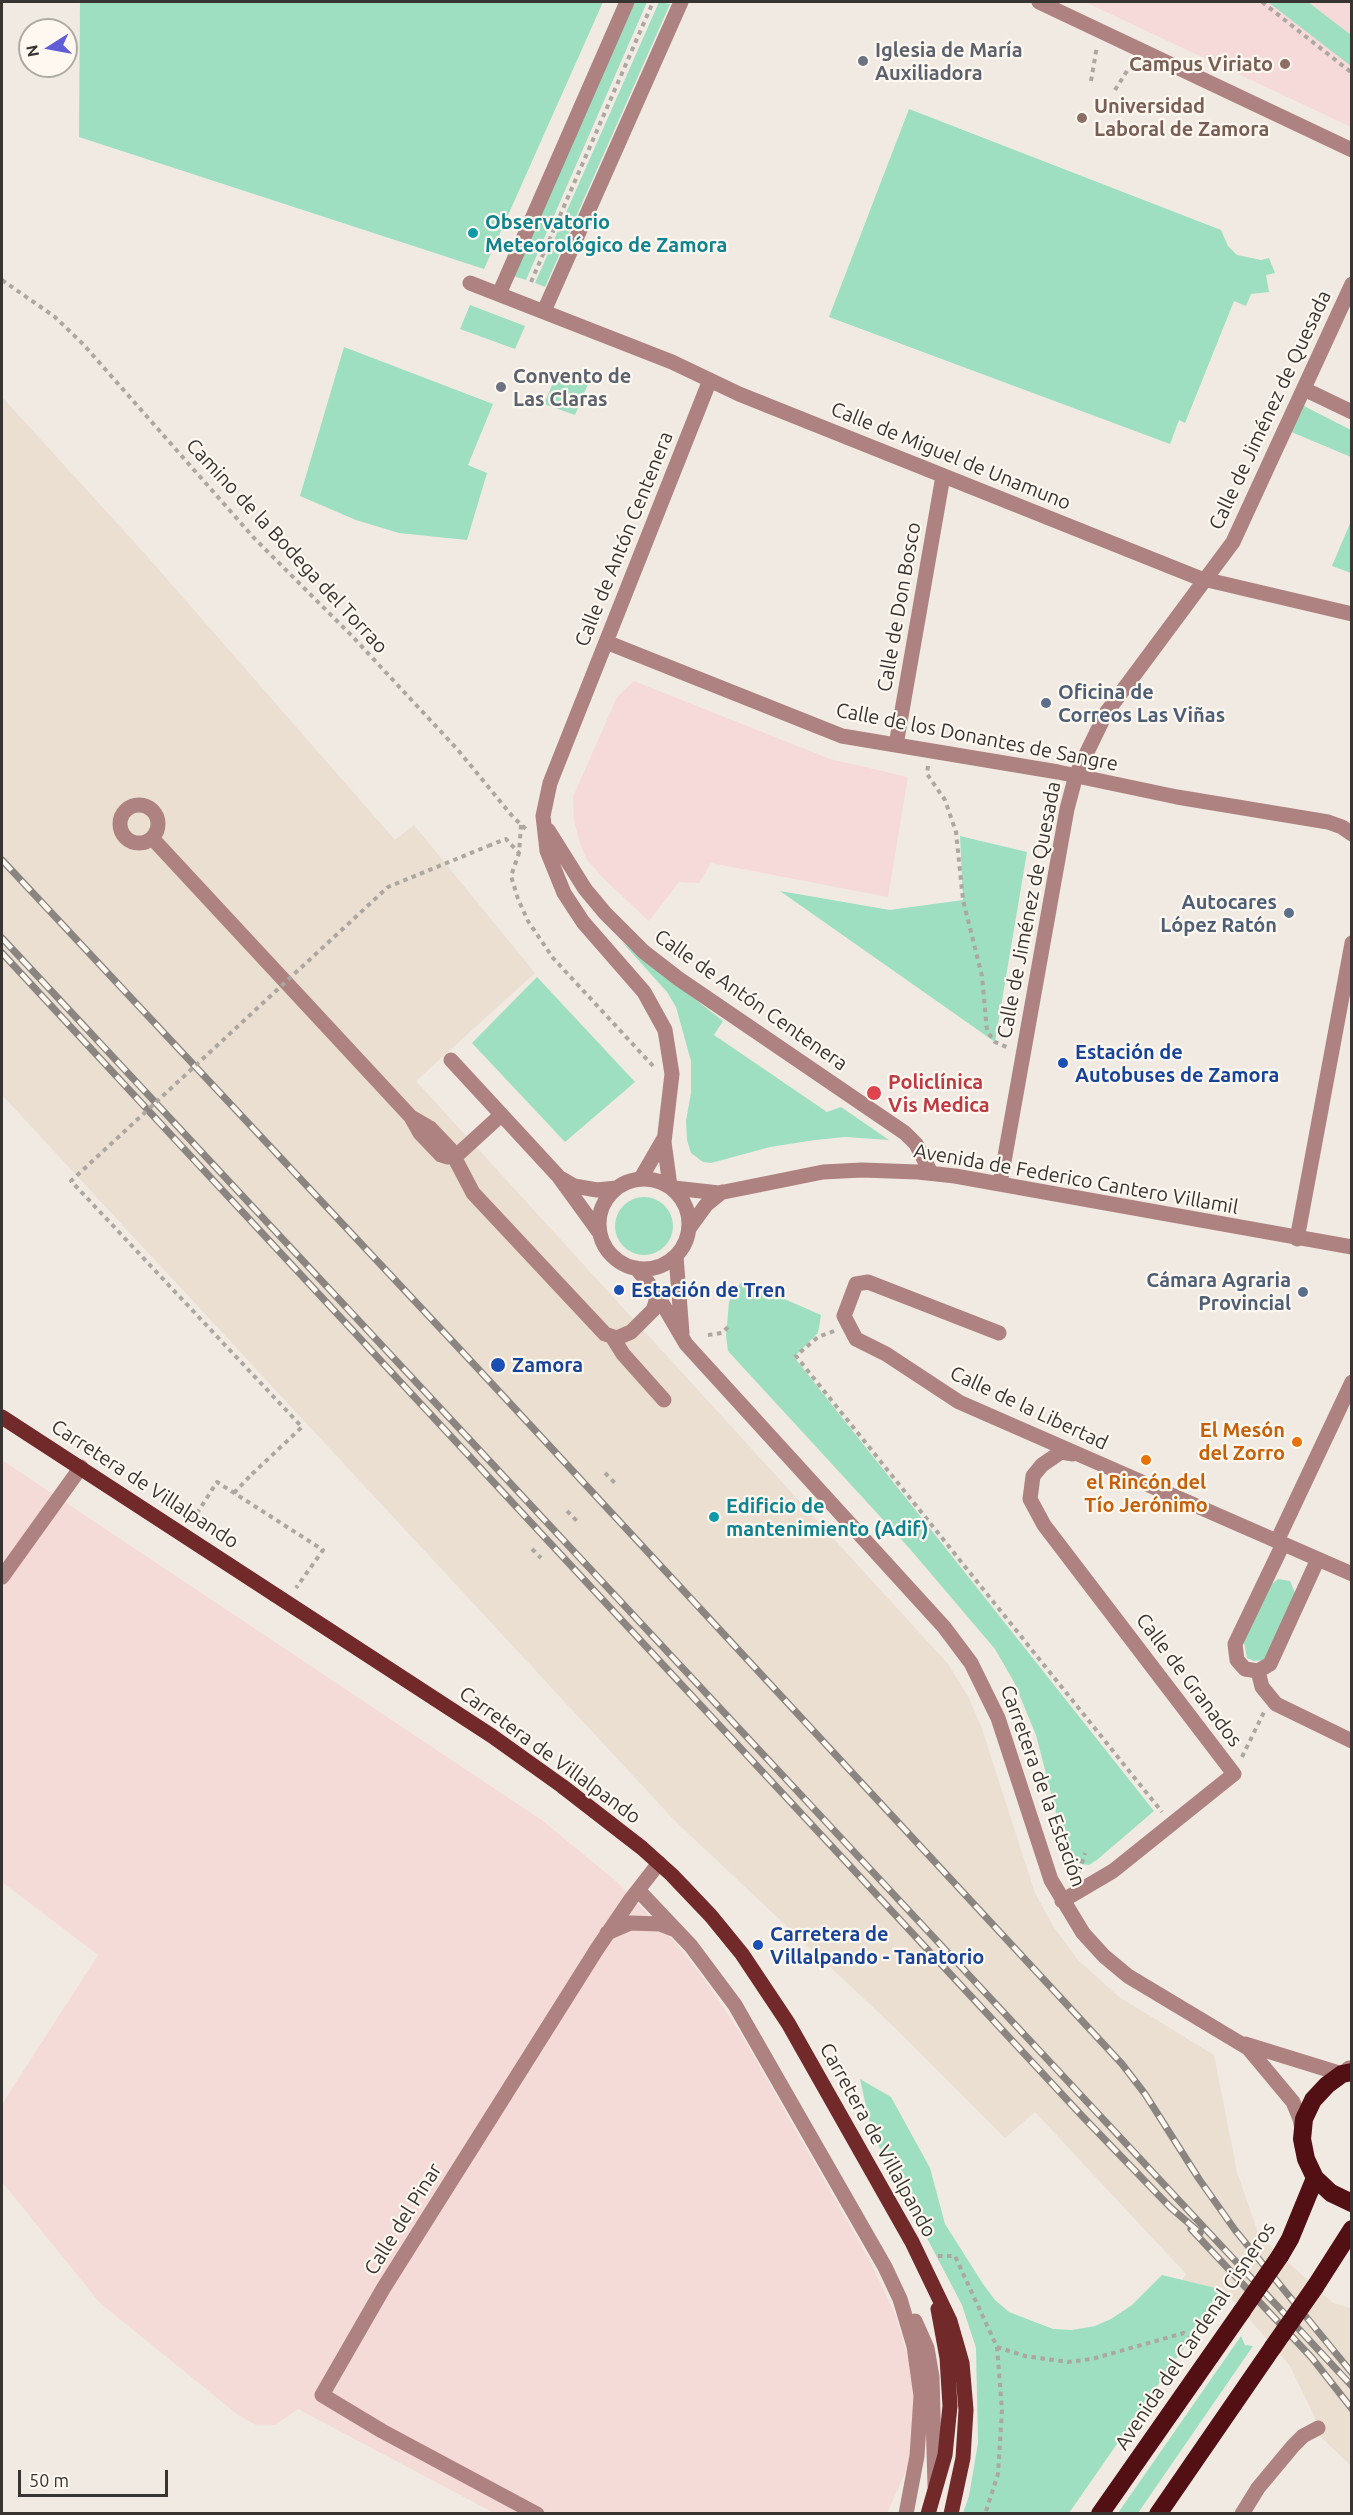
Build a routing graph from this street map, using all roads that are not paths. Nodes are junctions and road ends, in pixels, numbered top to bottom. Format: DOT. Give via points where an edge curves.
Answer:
graph roads {
  1 [pos="681,2"];
  2 [pos="1040,2"];
  3 [pos="633,4"];
  4 [pos="1352,150"];
  5 [pos="470,283"];
  6 [pos="1352,284"];
  7 [pos="498,294"];
  8 [pos="544,311"];
  9 [pos="710,380"];
  10 [pos="1304,389"];
  11 [pos="1352,412"];
  12 [pos="943,476"];
  13 [pos="1205,579"];
  14 [pos="1352,614"];
  15 [pos="606,642"];
  16 [pos="896,745"];
  17 [pos="1076,776"];
  18 [pos="543,816"];
  19 [pos="1352,834"];
  20 [pos="152,838"];
  21 [pos="1352,944"];
  22 [pos="451,1060"];
  23 [pos="501,1115"];
  24 [pos="665,1134"];
  25 [pos="456,1157"];
  26 [pos="931,1173"];
  27 [pos="557,1175"];
  28 [pos="641,1178"];
  29 [pos="1000,1184"];
  30 [pos="672,1187"];
  31 [pos="616,1188"];
  32 [pos="722,1192"];
  33 [pos="690,1227"];
  34 [pos="599,1232"];
  35 [pos="1297,1239"];
  36 [pos="1352,1247"];
  37 [pos="676,1256"];
  38 [pos="636,1268"];
  39 [pos="655,1291"];
  40 [pos="999,1333"];
  41 [pos="614,1338"];
  42 [pos="690,1348"];
  43 [pos="1352,1382"];
  44 [pos="664,1400"];
  45 [pos="2,1417"];
  46 [pos="1076,1454"];
  47 [pos="81,1467"];
  48 [pos="1280,1543"];
  49 [pos="1318,1559"];
  50 [pos="1352,1574"];
  51 [pos="2,1577"];
  52 [pos="1258,1671"];
  53 [pos="1352,1741"];
  54 [pos="659,1863"];
  55 [pos="638,1890"];
  56 [pos="1062,1901"];
  57 [pos="678,1931"];
  58 [pos="607,1933"];
  59 [pos="1242,2043"];
  60 [pos="1348,2071"];
  61 [pos="1302,2132"];
  62 [pos="1315,2178"];
  63 [pos="1352,2203"];
  64 [pos="1352,2229"];
  65 [pos="927,2271"];
  66 [pos="900,2298"];
  67 [pos="1318,2428"];
  68 [pos="935,2493"];
  69 [pos="537,2514"];
  70 [pos="906,2514"];
  71 [pos="928,2514"];
  72 [pos="951,2514"];
  73 [pos="1100,2514"];
  74 [pos="1158,2514"];
  75 [pos="1242,2514"];
  1 -- 8 [label="street"];
  2 -- 4 [label="street"];
  3 -- 7 [label="street"];
  5 -- 7 [label="street, Calle de Miguel de Unamuno"];
  6 -- 10 [label="street, Calle de Jiménez de Quesada"];
  7 -- 8 [label="street, Calle de Miguel de Unamuno"];
  8 -- 9 [label="street, Calle de Miguel de Unamuno"];
  9 -- 12 [label="street, Calle de Miguel de Unamuno"];
  9 -- 15 [label="street, Calle de Antón Centenera"];
  10 -- 11 [label="street"];
  10 -- 13 [label="street, Calle de Jiménez de Quesada" via="1235,538"];
  12 -- 13 [label="street, Calle de Miguel de Unamuno"];
  12 -- 16 [label="street, Calle de Don Bosco"];
  13 -- 14 [label="street, Calle de Miguel de Unamuno"];
  13 -- 17 [label="street, Calle de Jiménez de Quesada" via="1106,713"];
  15 -- 16 [label="street, Calle de los Donantes de Sangre" via="834,733"];
  15 -- 18 [label="street, Calle de Antón Centenera" via="550,783"];
  16 -- 17 [label="street, Calle de los Donantes de Sangre"];
  17 -- 19 [label="street, Calle de los Donantes de Sangre" via="1328,822"];
  17 -- 29 [label="street, Calle de Jiménez de Quesada"];
  18 -- 24 [label="street, Calle de Antón Centenera" via="554,874 569,902 657,1013 670,1053 672,1086"];
  18 -- 26 [label="street, Calle de Antón Centenera" via="552,839 580,882 637,945 679,979 905,1133 916,1144"];
  20 -- 25 [label="street" via="411,1117 420,1133 439,1152"];
  21 -- 35 [label="street"];
  22 -- 23 [label="street"];
  23 -- 25 [label="street"];
  23 -- 27 [label="street"];
  24 -- 28 [label="street, Calle de Antón Centenera"];
  24 -- 30 [label="street, Calle de Antón Centenera"];
  25 -- 41 [label="street" via="473,1193 597,1327"];
  26 -- 29 [label="street, Avenida de Federico Cantero Villamil"];
  26 -- 32 [label="street, Avenida de Federico Cantero Villamil" via="823,1172"];
  27 -- 31 [label="street" via="578,1187 600,1191"];
  27 -- 34 [label="street"];
  28 -- 30 [label="street"];
  28 -- 31 [label="street"];
  29 -- 35 [label="street, Avenida de Federico Cantero Villamil"];
  30 -- 32 [label="street, Avenida de Federico Cantero Villamil"];
  30 -- 33 [label="street" via="686,1206"];
  31 -- 34 [label="street" via="601,1209"];
  32 -- 33 [label="street"];
  33 -- 37 [label="street"];
  34 -- 38 [label="street" via="610,1254"];
  35 -- 36 [label="street, Avenida de Federico Cantero Villamil"];
  37 -- 38 [label="street" via="658,1268"];
  37 -- 42 [label="street, Carretera de la Estación" via="682,1330"];
  38 -- 39 [label="street, Carretera de la Estación"];
  39 -- 41 [label="street" via="651,1313 627,1335"];
  39 -- 42 [label="street, Carretera de la Estación"];
  40 -- 46 [label="street, Calle de la Libertad" via="868,1282 856,1284 844,1316 856,1339 959,1402"];
  41 -- 44 [label="street" via="623,1354"];
  42 -- 56 [label="street, Carretera de la Estación" via="944,1627 971,1663 998,1718 1042,1857"];
  43 -- 48 [label="street"];
  45 -- 47 [label="main road, Carretera de Villalpando"];
  46 -- 48 [label="street, Calle de la Libertad"];
  46 -- 56 [label="street, Calle de Granados" via="1061,1452 1042,1465 1033,1476 1030,1499 1048,1530 1234,1774 1113,1871"];
  47 -- 51 [label="street"];
  47 -- 54 [label="main road, Carretera de Villalpando" via="492,1736"];
  48 -- 49 [label="street, Calle de la Libertad"];
  48 -- 52 [label="street" via="1235,1644 1240,1665"];
  49 -- 50 [label="street, Calle de la Libertad"];
  49 -- 52 [label="street" via="1272,1660"];
  52 -- 53 [label="street" via="1262,1687 1282,1709"];
  54 -- 55 [label="street, Calle del Pinar"];
  54 -- 65 [label="main road, Carretera de Villalpando" via="727,1935 771,1996"];
  55 -- 57 [label="street"];
  55 -- 58 [label="street, Calle del Pinar"];
  56 -- 59 [label="street, Carretera de la Estación" via="1083,1933 1122,1971 1184,2012"];
  57 -- 58 [label="street" via="660,1924 640,1923 621,1925"];
  57 -- 66 [label="street" via="744,2019"];
  58 -- 69 [label="street, Calle del Pinar" via="383,2289 322,2395"];
  59 -- 60 [label="street, Carretera de la Estación"];
  59 -- 61 [label="street, Carretera de la Estación" via="1293,2102"];
  60 -- 61 [label="highway" via="1313,2100"];
  61 -- 62 [label="highway" via="1306,2159"];
  62 -- 63 [label="highway" via="1331,2193"];
  62 -- 73 [label="highway, Avenida del Cardenal Cisneros, bridge" via="1280,2256"];
  64 -- 74 [label="highway, bridge"];
  65 -- 68 [label="main road, Carretera de Villalpando" via="940,2321 950,2390 948,2439"];
  65 -- 72 [label="main road, Carretera de Villalpando" via="955,2333 964,2379 964,2450"];
  66 -- 68 [label="street" via="920,2331 929,2358 934,2399"];
  66 -- 70 [label="street" via="918,2363 921,2396 917,2456"];
  67 -- 75 [label="street" via="1293,2446"];
  68 -- 71 [label="main road, Carretera de Villalpando"];
}
